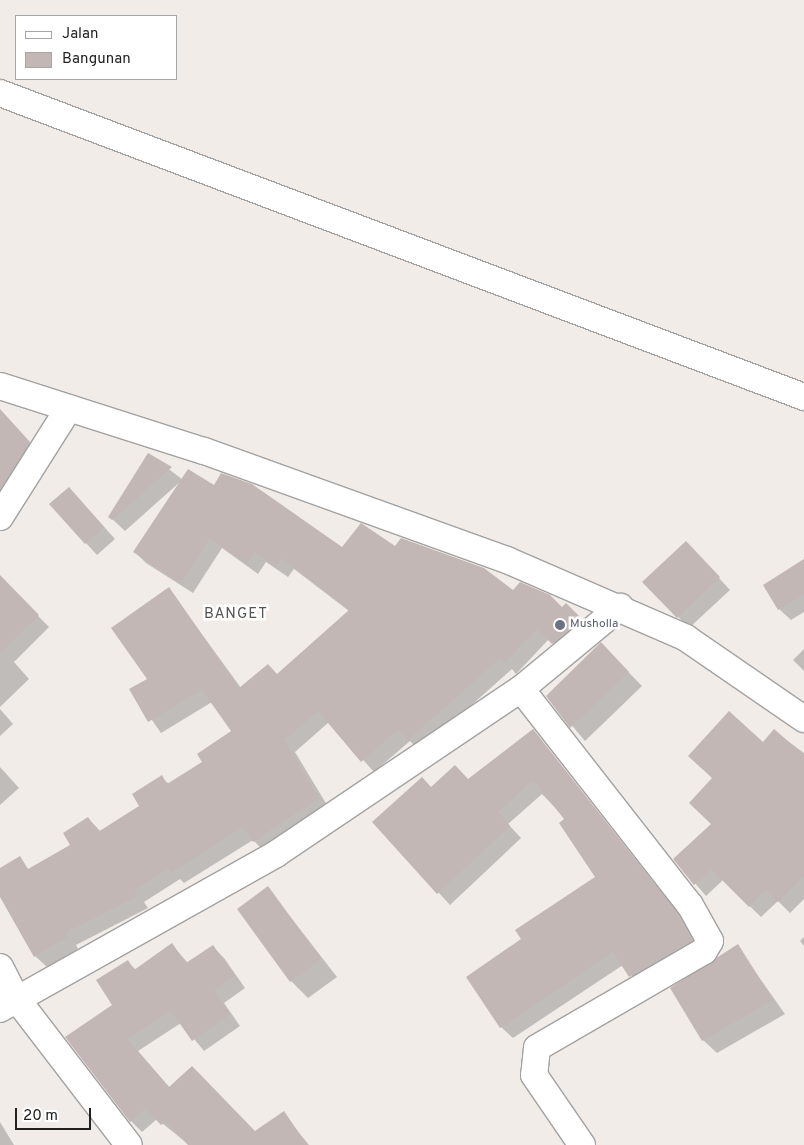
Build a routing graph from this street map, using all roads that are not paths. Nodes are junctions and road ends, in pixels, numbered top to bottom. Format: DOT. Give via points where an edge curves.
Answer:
graph roads {
  1 [pos="0,93"];
  2 [pos="0,386"];
  3 [pos="804,397"];
  4 [pos="69,408"];
  5 [pos="0,517"];
  6 [pos="620,607"];
  7 [pos="520,689"];
  8 [pos="804,719"];
  9 [pos="0,966"];
  10 [pos="8,1003"];
  11 [pos="129,1145"];
  12 [pos="582,1145"];
  1 -- 3 [label="street"];
  2 -- 4 [label="street"];
  4 -- 5 [label="street"];
  4 -- 6 [label="street" via="344,500"];
  6 -- 7 [label="street"];
  6 -- 8 [label="street" via="729,664"];
  7 -- 10 [label="street" via="276,854"];
  7 -- 12 [label="street" via="690,905 710,941 704,951 537,1048 534,1075"];
  9 -- 10 [label="street"];
  10 -- 11 [label="street"];
}
